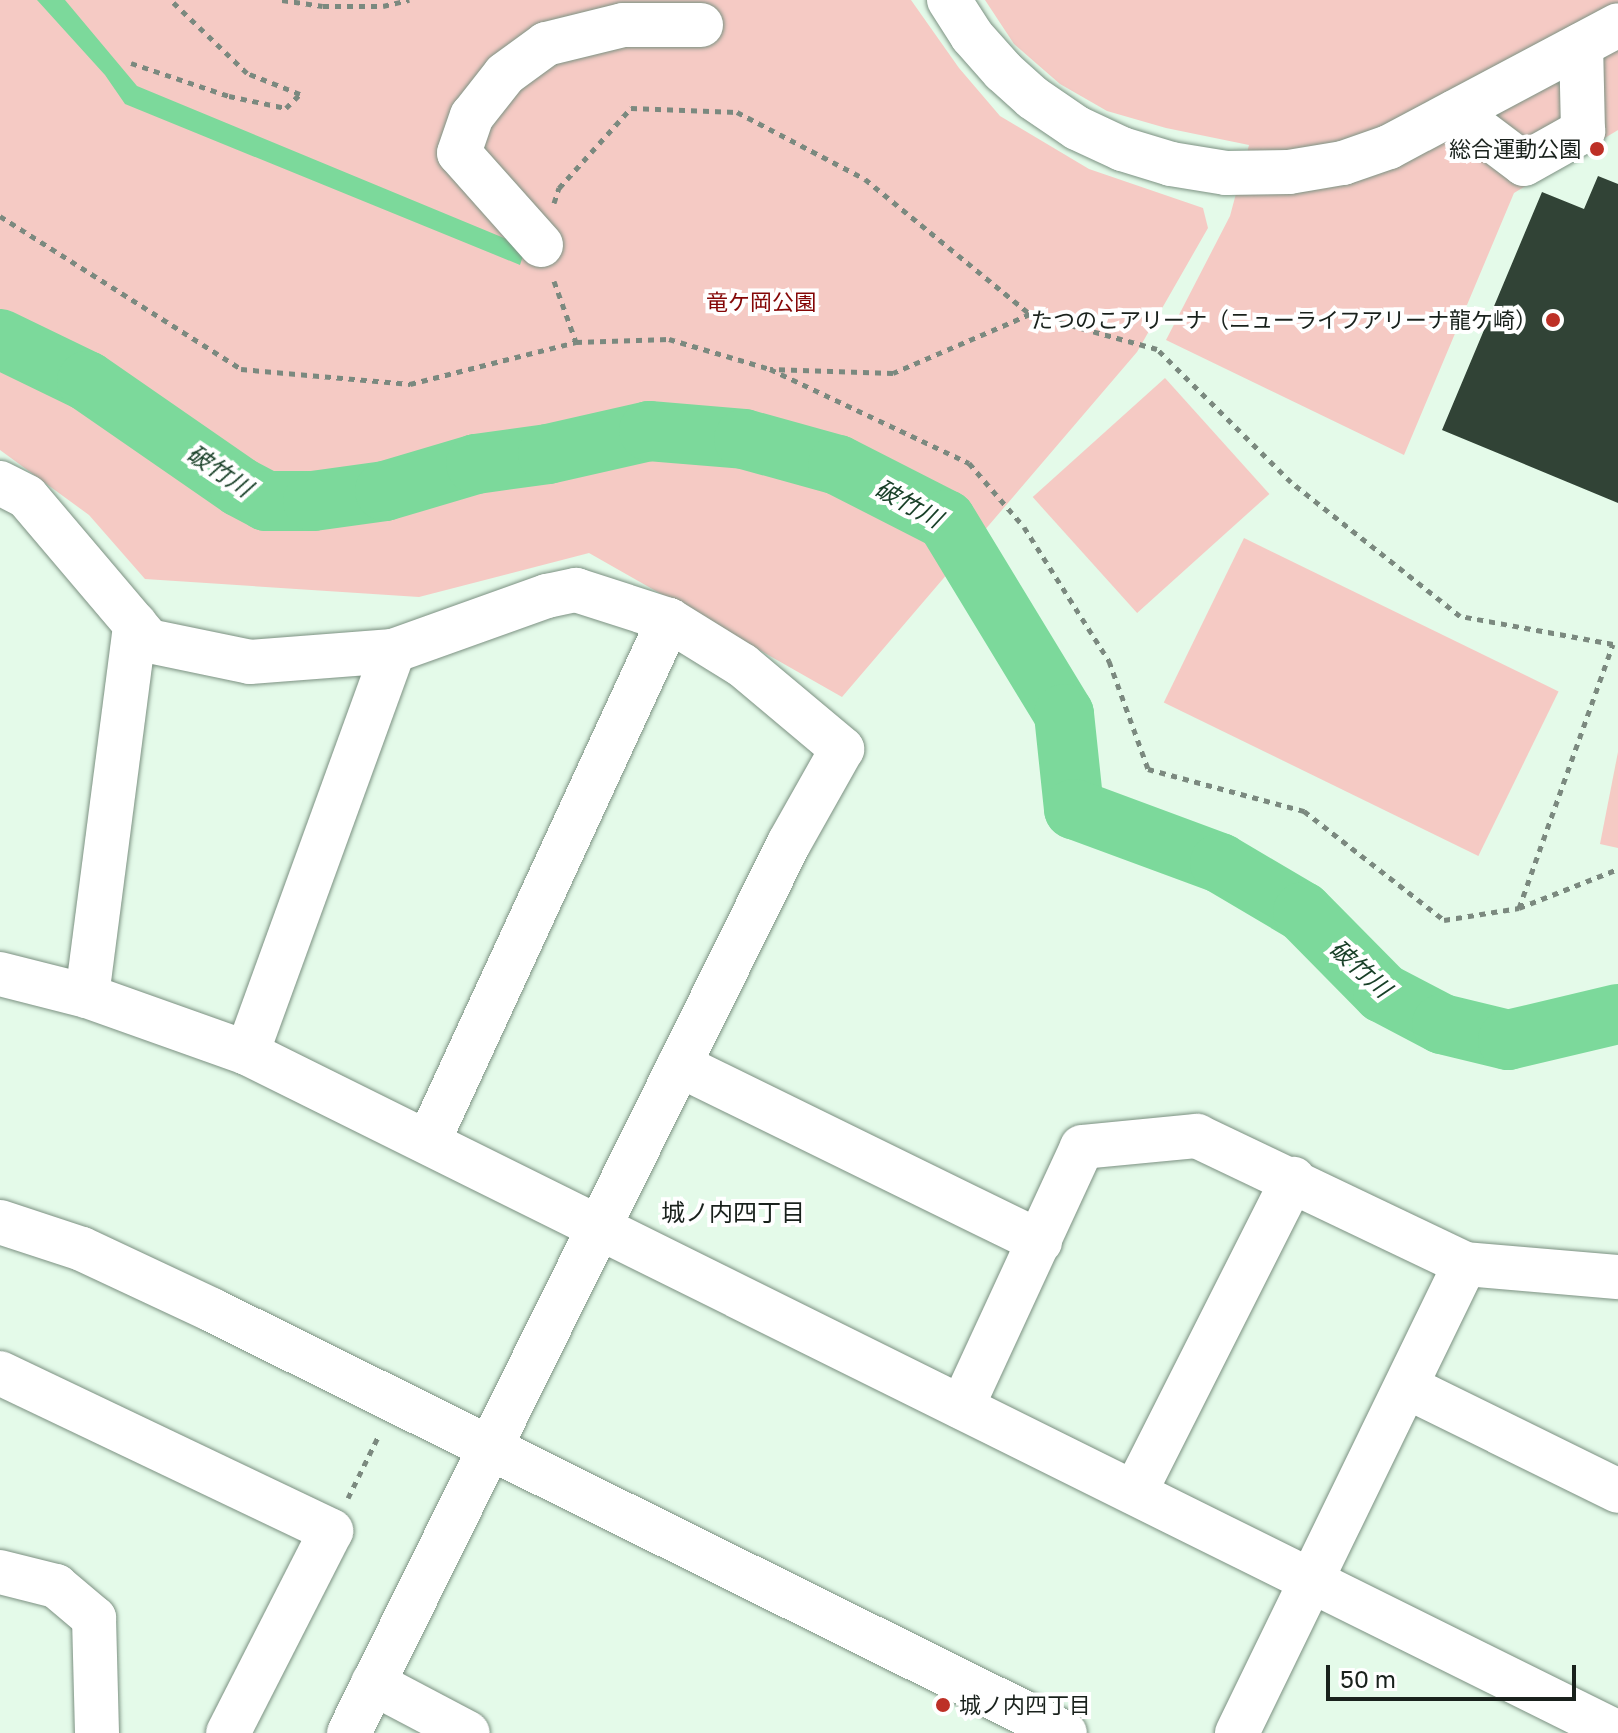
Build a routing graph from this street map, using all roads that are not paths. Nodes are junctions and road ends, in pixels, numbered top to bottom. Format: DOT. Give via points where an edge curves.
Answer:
graph roads {
  1 [pos="949,0"];
  2 [pos="701,25"];
  3 [pos="1599,35"];
  4 [pos="1455,112"];
  5 [pos="541,245"];
  6 [pos="0,483"];
  7 [pos="669,620"];
  8 [pos="135,624"];
  9 [pos="393,651"];
  10 [pos="0,974"];
  11 [pos="87,996"];
  12 [pos="247,1053"];
  13 [pos="679,1065"];
  14 [pos="428,1142"];
  15 [pos="1293,1179"];
  16 [pos="0,1222"];
  17 [pos="598,1227"];
  18 [pos="1040,1242"];
  19 [pos="1465,1264"];
  20 [pos="1618,1277"];
  21 [pos="0,1373"];
  22 [pos="1407,1387"];
  23 [pos="962,1407"];
  24 [pos="489,1445"];
  25 [pos="1618,1491"];
  26 [pos="1135,1492"];
  27 [pos="0,1572"];
  28 [pos="1314,1581"];
  29 [pos="373,1683"];
  30 [pos="97,1733"];
  31 [pos="228,1733"];
  32 [pos="349,1733"];
  33 [pos="468,1733"];
  34 [pos="1065,1733"];
  35 [pos="1237,1733"];
  36 [pos="1618,1733"];
  1 -- 4 [label="street" via="972,36 1033,98 1077,128 1171,164 1226,173 1289,172 1343,163 1389,147"];
  2 -- 5 [label="street" via="623,25 546,44 505,74 472,116 459,153"];
  3 -- 4 [label="street"];
  3 -- 4 [label="street" via="1583,131 1524,164"];
  6 -- 8 [label="street" via="27,497"];
  7 -- 9 [label="street" via="576,590"];
  7 -- 13 [label="street" via="742,665 842,749 789,843"];
  7 -- 14 [label="street"];
  8 -- 9 [label="street" via="149,641 250,662"];
  8 -- 11 [label="street"];
  9 -- 12 [label="street"];
  10 -- 11 [label="street"];
  11 -- 12 [label="street"];
  12 -- 14 [label="street"];
  13 -- 17 [label="street"];
  13 -- 18 [label="street"];
  14 -- 17 [label="street"];
  15 -- 18 [label="street" via="1197,1136 1082,1147"];
  15 -- 19 [label="street"];
  15 -- 26 [label="street"];
  16 -- 24 [label="street" via="82,1249"];
  17 -- 23 [label="street"];
  17 -- 24 [label="street"];
  18 -- 23 [label="street"];
  19 -- 20 [label="street"];
  19 -- 22 [label="street"];
  21 -- 31 [label="street" via="331,1531"];
  22 -- 25 [label="street"];
  22 -- 28 [label="street"];
  23 -- 26 [label="street"];
  24 -- 29 [label="street"];
  24 -- 34 [label="street"];
  26 -- 28 [label="street"];
  27 -- 30 [label="street" via="56,1586 94,1618"];
  28 -- 35 [label="street"];
  28 -- 36 [label="street"];
  29 -- 32 [label="street"];
  29 -- 33 [label="street"];
}
